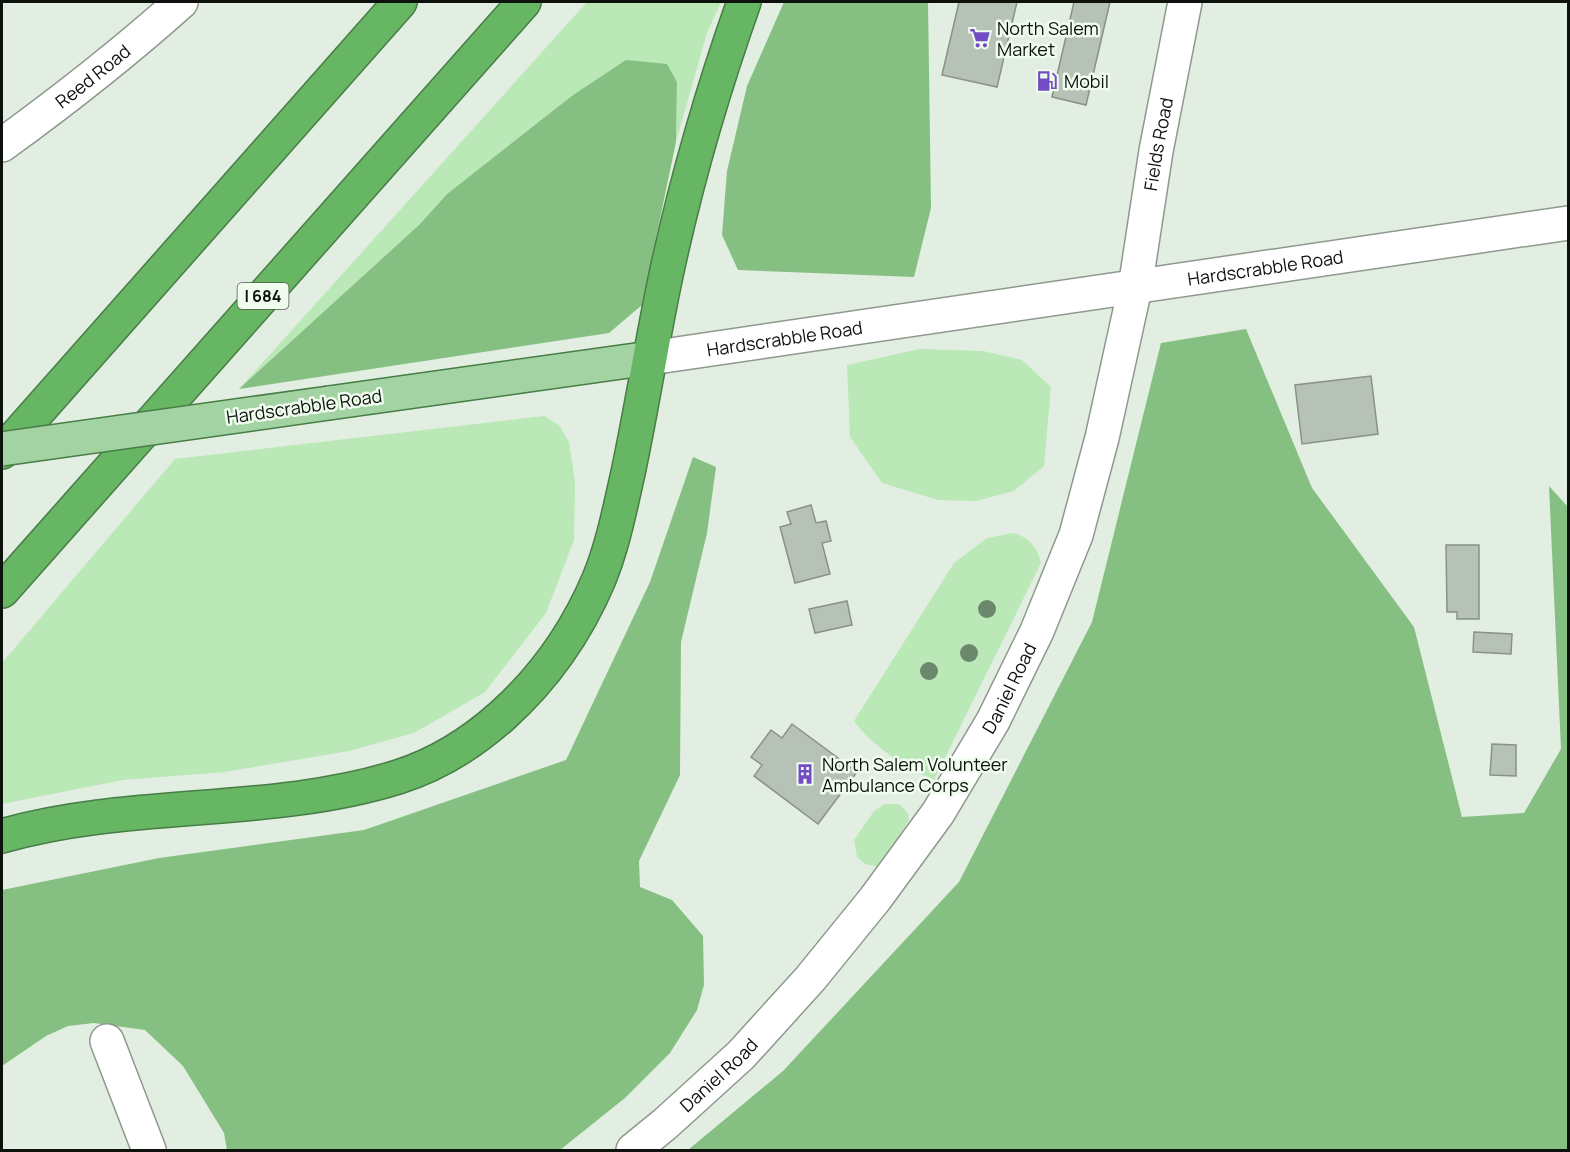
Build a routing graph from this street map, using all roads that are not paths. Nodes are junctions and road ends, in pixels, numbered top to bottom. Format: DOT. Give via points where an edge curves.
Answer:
graph roads {
  1 [pos="181,2"];
  2 [pos="400,2"];
  3 [pos="524,2"];
  4 [pos="744,2"];
  5 [pos="1185,2"];
  6 [pos="2,145"];
  7 [pos="1569,224"];
  8 [pos="1135,288"];
  9 [pos="650,358"];
  10 [pos="2,450"];
  11 [pos="2,591"];
  12 [pos="2,836"];
  13 [pos="107,1041"];
  14 [pos="149,1150"];
  15 [pos="633,1150"];
  1 -- 6 [label="street, Reed Road" via="131,46"];
  2 -- 10 [label="highway"];
  3 -- 11 [label="highway, I 684"];
  4 -- 9 [label="highway" via="695,153"];
  5 -- 8 [label="street, Fields Road"];
  7 -- 8 [label="street, Hardscrabble Road"];
  8 -- 9 [label="street, Hardscrabble Road"];
  8 -- 15 [label="street, Daniel Road" via="1076,535 1037,630 993,721 938,813 810,979 741,1055"];
  9 -- 10 [label="main road, Hardscrabble Road, bridge"];
  9 -- 12 [label="highway" via="615,531 600,578 553,662 489,728 446,757 402,776 355,789 68,821"];
  13 -- 14 [label="street"];
}
